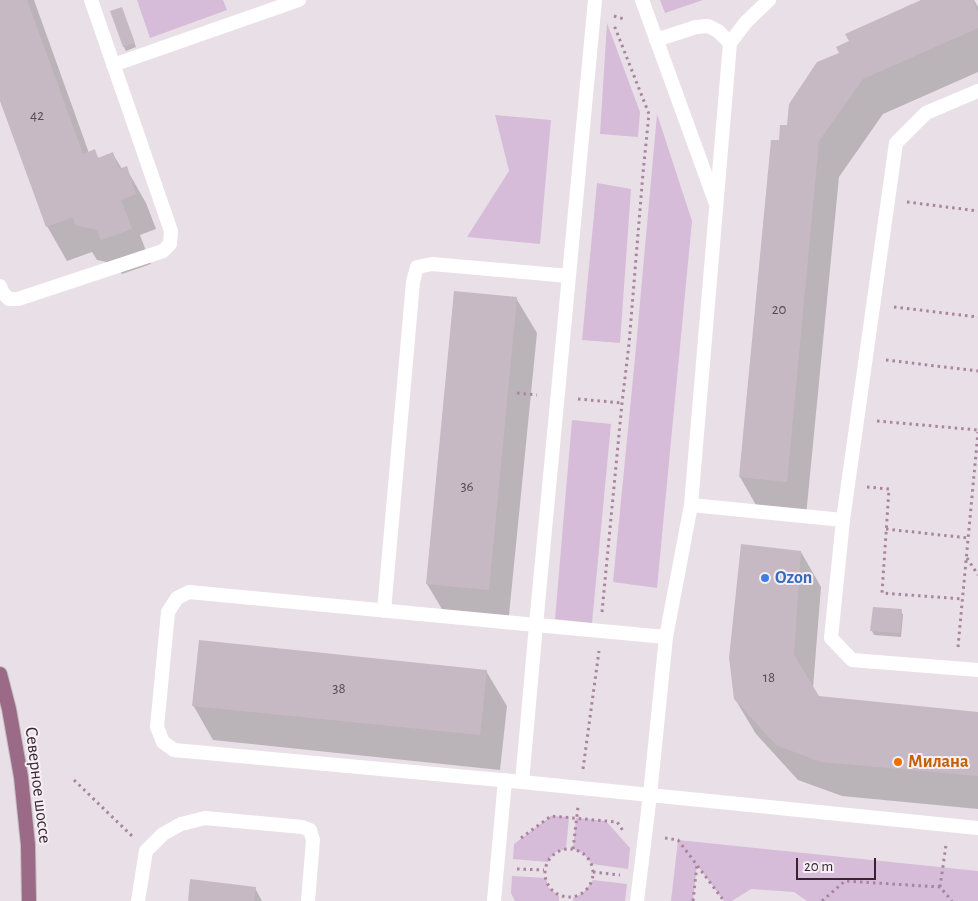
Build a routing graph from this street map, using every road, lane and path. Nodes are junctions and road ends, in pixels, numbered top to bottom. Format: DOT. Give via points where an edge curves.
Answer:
graph roads {
  1 [pos="91,0"];
  2 [pos="594,0"];
  3 [pos="642,0"];
  4 [pos="769,0"];
  5 [pos="291,1"];
  6 [pos="624,20"];
  7 [pos="656,40"];
  8 [pos="730,43"];
  9 [pos="113,65"];
  10 [pos="978,91"];
  11 [pos="888,200"];
  12 [pos="716,206"];
  13 [pos="978,210"];
  14 [pos="569,276"];
  15 [pos="0,286"];
  16 [pos="873,305"];
  17 [pos="978,317"];
  18 [pos="866,358"];
  19 [pos="978,371"];
  20 [pos="857,419"];
  21 [pos="978,431"];
  22 [pos="848,484"];
  23 [pos="691,505"];
  24 [pos="843,520"];
  25 [pos="886,528"];
  26 [pos="968,538"];
  27 [pos="967,557"];
  28 [pos="978,575"];
  29 [pos="963,599"];
  30 [pos="384,611"];
  31 [pos="536,625"];
  32 [pos="601,631"];
  33 [pos="666,637"];
  34 [pos="956,668"];
  35 [pos="978,670"];
  36 [pos="0,674"];
  37 [pos="74,780"];
  38 [pos="506,780"];
  39 [pos="522,782"];
  40 [pos="581,788"];
  41 [pos="650,794"];
  42 [pos="576,818"];
  43 [pos="948,825"];
  44 [pos="978,828"];
  45 [pos="626,834"];
  46 [pos="678,840"];
  47 [pos="514,844"];
  48 [pos="573,849"];
  49 [pos="146,851"];
  50 [pos="697,865"];
  51 [pos="512,869"];
  52 [pos="544,870"];
  53 [pos="593,872"];
  54 [pos="627,876"];
  55 [pos="940,887"];
  56 [pos="566,899"];
  57 [pos="29,901"];
  58 [pos="138,901"];
  59 [pos="308,901"];
  60 [pos="494,901"];
  61 [pos="637,901"];
  62 [pos="693,901"];
  63 [pos="724,901"];
  64 [pos="822,901"];
  65 [pos="952,901"];
  1 -- 9 [label="lane"];
  2 -- 14 [label="lane"];
  3 -- 7 [label="lane"];
  4 -- 8 [label="lane"];
  5 -- 9 [label="lane"];
  6 -- 32 [label="path" via="610,16 650,114"];
  7 -- 8 [label="lane" via="696,26 708,26"];
  7 -- 12 [label="lane"];
  8 -- 12 [label="lane"];
  9 -- 15 [label="lane" via="171,231 170,244 163,251 18,299 9,299"];
  10 -- 11 [label="lane" via="926,113 896,143"];
  11 -- 13 [label="path"];
  11 -- 16 [label="lane"];
  12 -- 23 [label="lane"];
  14 -- 30 [label="lane" via="432,264 418,267 413,282"];
  14 -- 31 [label="lane"];
  16 -- 17 [label="path"];
  16 -- 18 [label="lane"];
  18 -- 19 [label="path"];
  18 -- 20 [label="lane"];
  20 -- 21 [label="path"];
  20 -- 22 [label="lane"];
  21 -- 26 [label="path"];
  22 -- 24 [label="lane"];
  22 -- 25 [label="path" via="890,490"];
  23 -- 24 [label="lane"];
  23 -- 33 [label="lane"];
  24 -- 34 [label="lane" via="831,638 852,660"];
  25 -- 26 [label="path"];
  25 -- 29 [label="path" via="882,593"];
  26 -- 27 [label="path"];
  27 -- 28 [label="path"];
  27 -- 29 [label="path"];
  29 -- 34 [label="path"];
  30 -- 31 [label="lane"];
  30 -- 38 [label="lane" via="190,592 176,598 168,612 157,727 163,742 174,750"];
  31 -- 32 [label="lane"];
  31 -- 39 [label="lane"];
  32 -- 33 [label="lane"];
  32 -- 40 [label="path"];
  33 -- 41 [label="lane"];
  34 -- 35 [label="lane"];
  36 -- 57 [label="main road, Северное шоссе" via="21,778 28,845"];
  37 -- 49 [label="path"];
  38 -- 39 [label="lane"];
  38 -- 60 [label="lane"];
  39 -- 40 [label="lane"];
  40 -- 41 [label="lane"];
  40 -- 42 [label="path"];
  41 -- 43 [label="lane"];
  41 -- 61 [label="lane"];
  42 -- 45 [label="path" via="617,822"];
  42 -- 47 [label="path" via="551,816"];
  42 -- 48 [label="path"];
  43 -- 44 [label="lane"];
  43 -- 55 [label="path"];
  46 -- 50 [label="path"];
  48 -- 52 [label="path" via="556,852"];
  48 -- 53 [label="path" via="583,853 592,864"];
  49 -- 58 [label="lane"];
  49 -- 59 [label="lane" via="162,834 181,824 205,818 302,827 310,830 313,840"];
  50 -- 62 [label="path"];
  50 -- 63 [label="path"];
  51 -- 52 [label="path"];
  52 -- 56 [label="path" via="548,886"];
  53 -- 54 [label="path"];
  53 -- 56 [label="path" via="593,880 583,893"];
  55 -- 64 [label="path" via="846,881"];
  55 -- 65 [label="path"];
}
